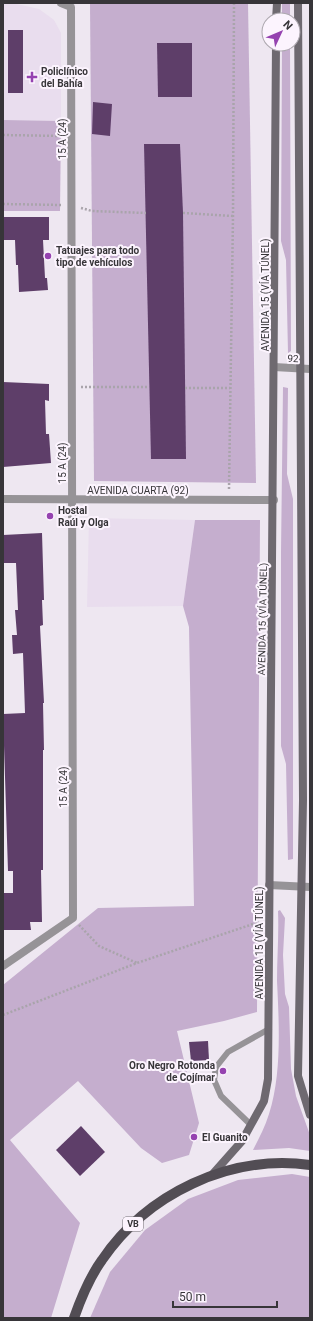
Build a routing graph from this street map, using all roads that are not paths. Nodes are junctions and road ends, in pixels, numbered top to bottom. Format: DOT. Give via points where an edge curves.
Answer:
graph roads {
  1 [pos="61,3"];
  2 [pos="298,3"];
  3 [pos="276,52"];
  4 [pos="274,367"];
  5 [pos="300,369"];
  6 [pos="310,369"];
  7 [pos="3,499"];
  8 [pos="72,499"];
  9 [pos="274,500"];
  10 [pos="269,885"];
  11 [pos="306,887"];
  12 [pos="3,966"];
  13 [pos="269,1029"];
  14 [pos="310,1115"];
  15 [pos="251,1125"];
  16 [pos="310,1165"];
  17 [pos="211,1176"];
  18 [pos="81,1299"];
  19 [pos="69,1318"];
  20 [pos="74,1318"];
  1 -- 8 [label="street, 15 A (24)" via="71,8"];
  2 -- 5 [label="main road"];
  3 -- 4 [label="main road, AVENIDA 15 (VÍA TÚNEL)"];
  4 -- 5 [label="street, 92"];
  4 -- 9 [label="main road, AVENIDA 15 (VÍA TÚNEL)"];
  5 -- 6 [label="street, 92"];
  5 -- 11 [label="main road"];
  7 -- 8 [label="street, AVENIDA CUARTA (92)"];
  8 -- 9 [label="street, AVENIDA CUARTA (92)"];
  8 -- 12 [label="street, 15 A (24)" via="73,918"];
  9 -- 10 [label="main road, AVENIDA 15 (VÍA TÚNEL)"];
  10 -- 11 [label="street"];
  10 -- 13 [label="main road, AVENIDA 15 (VÍA TÚNEL)"];
  11 -- 14 [label="main road" via="298,1076"];
  13 -- 15 [label="main road, AVENIDA 15 (VÍA TÚNEL)" via="268,1079 264,1101"];
  13 -- 15 [label="lane" via="228,1052 216,1067 214,1080 221,1096"];
  15 -- 17 [label="main road, AVENIDA 15 (VÍA TÚNEL)" via="242,1141"];
  16 -- 17 [label="main road, VB" via="261,1165"];
  17 -- 18 [label="main road, VB" via="162,1200 129,1227 101,1261"];
  18 -- 19 [label="main road, VB"];
  18 -- 20 [label="main road, VB"];
}
